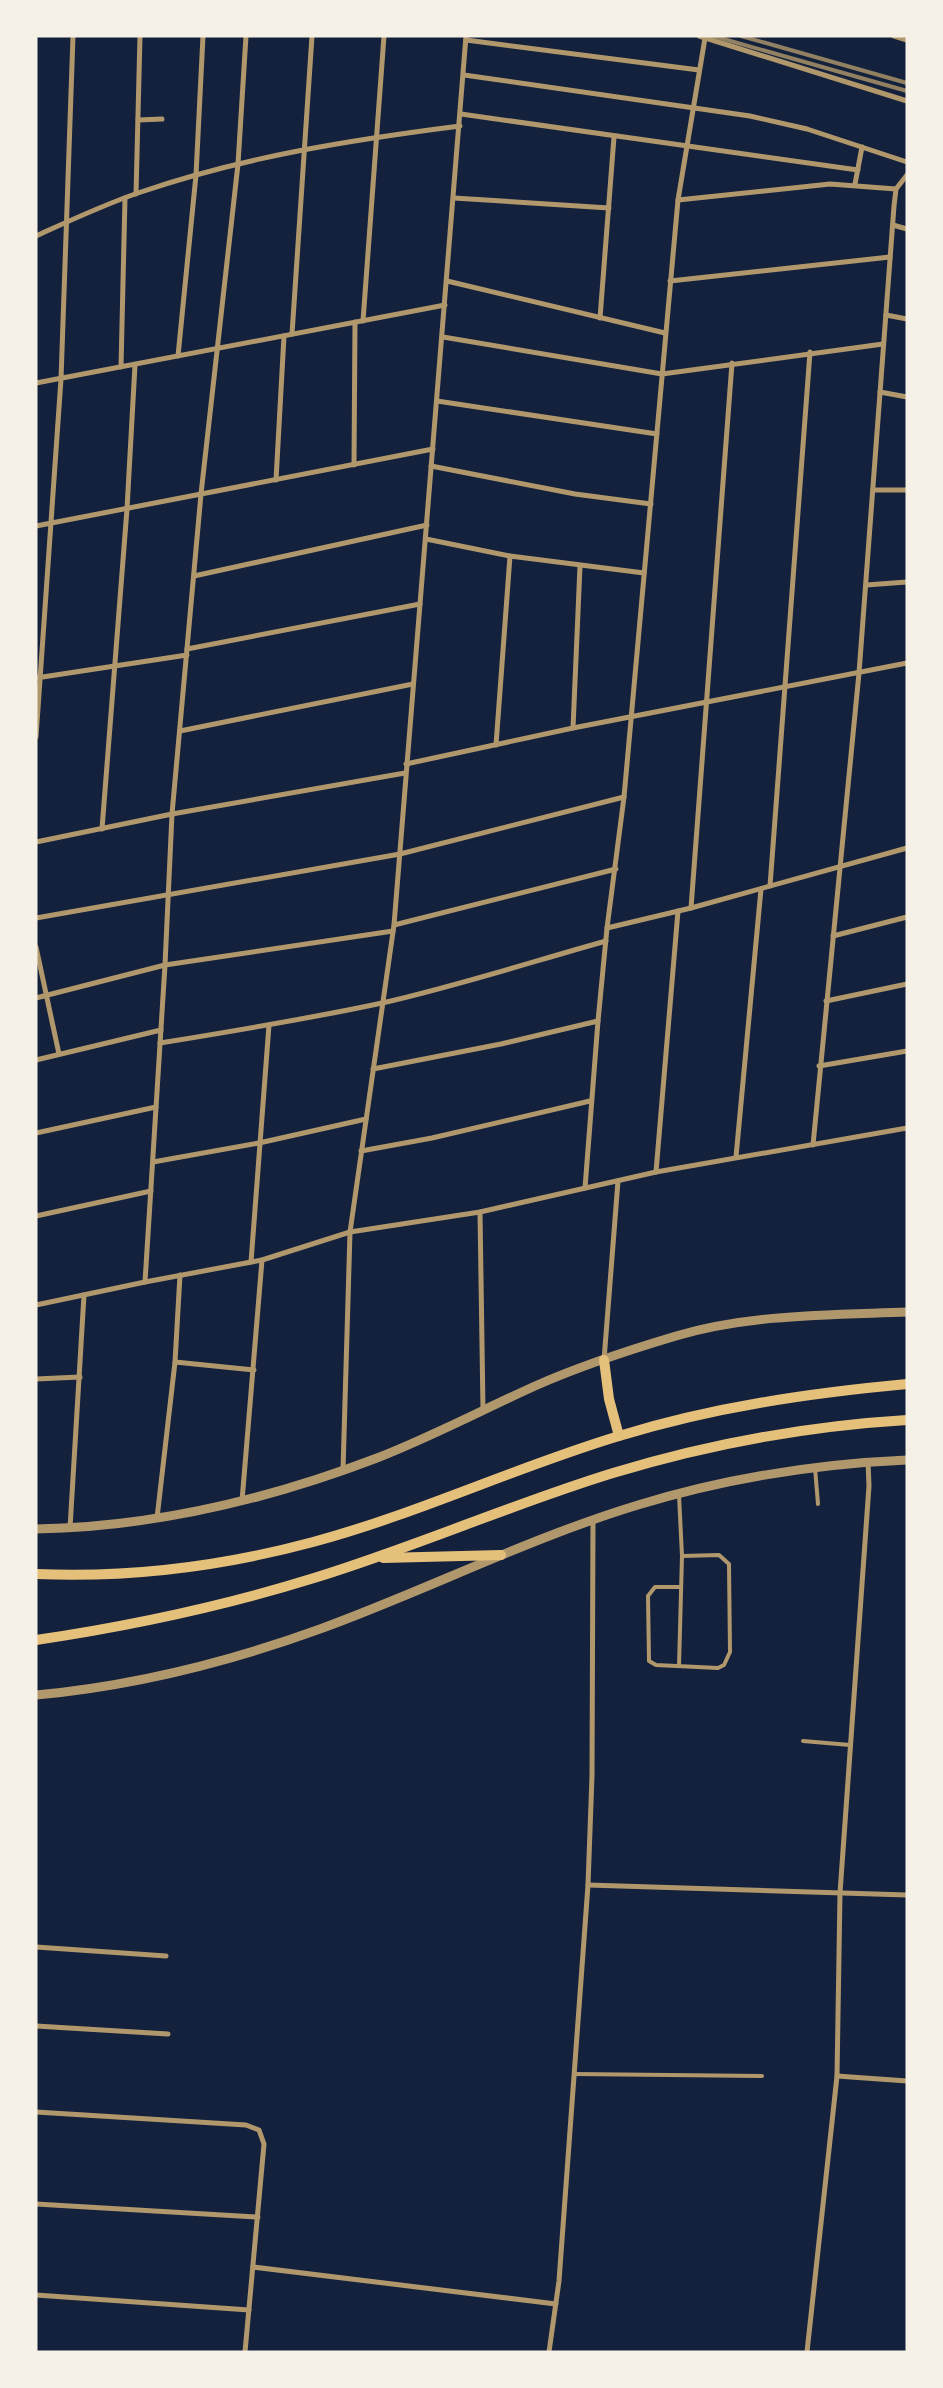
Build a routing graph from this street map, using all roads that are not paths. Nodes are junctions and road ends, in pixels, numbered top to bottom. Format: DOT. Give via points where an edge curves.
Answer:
graph roads {
  1 [pos="74,36"];
  2 [pos="140,36"];
  3 [pos="203,36"];
  4 [pos="246,36"];
  5 [pos="312,36"];
  6 [pos="384,36"];
  7 [pos="894,36"];
  8 [pos="702,37"];
  9 [pos="466,38"];
  10 [pos="907,40"];
  11 [pos="699,70"];
  12 [pos="464,75"];
  13 [pos="907,101"];
  14 [pos="693,106"];
  15 [pos="461,114"];
  16 [pos="138,120"];
  17 [pos="162,120"];
  18 [pos="460,126"];
  19 [pos="378,136"];
  20 [pos="614,137"];
  21 [pos="686,147"];
  22 [pos="862,147"];
  23 [pos="304,149"];
  24 [pos="907,162"];
  25 [pos="238,164"];
  26 [pos="858,170"];
  27 [pos="907,174"];
  28 [pos="196,175"];
  29 [pos="855,184"];
  30 [pos="896,189"];
  31 [pos="136,194"];
  32 [pos="125,198"];
  33 [pos="454,198"];
  34 [pos="678,200"];
  35 [pos="608,208"];
  36 [pos="66,222"];
  37 [pos="893,226"];
  38 [pos="907,229"];
  39 [pos="36,236"];
  40 [pos="890,257"];
  41 [pos="447,281"];
  42 [pos="670,281"];
  43 [pos="446,305"];
  44 [pos="886,315"];
  45 [pos="600,318"];
  46 [pos="907,319"];
  47 [pos="363,321"];
  48 [pos="355,322"];
  49 [pos="665,333"];
  50 [pos="292,334"];
  51 [pos="284,336"];
  52 [pos="443,337"];
  53 [pos="884,344"];
  54 [pos="217,349"];
  55 [pos="810,352"];
  56 [pos="178,356"];
  57 [pos="732,363"];
  58 [pos="135,364"];
  59 [pos="121,367"];
  60 [pos="662,374"];
  61 [pos="61,379"];
  62 [pos="36,383"];
  63 [pos="880,392"];
  64 [pos="907,397"];
  65 [pos="437,401"];
  66 [pos="657,434"];
  67 [pos="433,450"];
  68 [pos="354,465"];
  69 [pos="432,466"];
  70 [pos="276,480"];
  71 [pos="873,490"];
  72 [pos="907,490"];
  73 [pos="201,494"];
  74 [pos="650,504"];
  75 [pos="127,509"];
  76 [pos="50,524"];
  77 [pos="427,525"];
  78 [pos="36,526"];
  79 [pos="426,539"];
  80 [pos="510,556"];
  81 [pos="580,566"];
  82 [pos="644,573"];
  83 [pos="194,576"];
  84 [pos="907,582"];
  85 [pos="866,585"];
  86 [pos="420,604"];
  87 [pos="187,652"];
  88 [pos="907,663"];
  89 [pos="114,666"];
  90 [pos="859,673"];
  91 [pos="38,678"];
  92 [pos="413,684"];
  93 [pos="785,687"];
  94 [pos="707,702"];
  95 [pos="631,717"];
  96 [pos="572,728"];
  97 [pos="180,731"];
  98 [pos="36,737"];
  99 [pos="496,745"];
  100 [pos="406,764"];
  101 [pos="405,772"];
  102 [pos="624,797"];
  103 [pos="172,814"];
  104 [pos="102,829"];
  105 [pos="36,842"];
  106 [pos="907,848"];
  107 [pos="400,854"];
  108 [pos="840,867"];
  109 [pos="616,868"];
  110 [pos="770,886"];
  111 [pos="760,889"];
  112 [pos="168,895"];
  113 [pos="691,908"];
  114 [pos="678,911"];
  115 [pos="907,917"];
  116 [pos="36,918"];
  117 [pos="394,928"];
  118 [pos="607,928"];
  119 [pos="833,936"];
  120 [pos="606,941"];
  121 [pos="36,947"];
  122 [pos="165,965"];
  123 [pos="907,984"];
  124 [pos="45,996"];
  125 [pos="36,998"];
  126 [pos="826,1001"];
  127 [pos="382,1002"];
  128 [pos="598,1021"];
  129 [pos="269,1025"];
  130 [pos="161,1030"];
  131 [pos="160,1043"];
  132 [pos="907,1051"];
  133 [pos="58,1054"];
  134 [pos="36,1060"];
  135 [pos="819,1066"];
  136 [pos="373,1069"];
  137 [pos="590,1101"];
  138 [pos="156,1107"];
  139 [pos="366,1119"];
  140 [pos="907,1128"];
  141 [pos="36,1133"];
  142 [pos="259,1143"];
  143 [pos="812,1145"];
  144 [pos="361,1151"];
  145 [pos="736,1157"];
  146 [pos="153,1162"];
  147 [pos="656,1172"];
  148 [pos="618,1180"];
  149 [pos="585,1188"];
  150 [pos="151,1190"];
  151 [pos="480,1212"];
  152 [pos="36,1216"];
  153 [pos="350,1232"];
  154 [pos="262,1260"];
  155 [pos="251,1262"];
  156 [pos="180,1275"];
  157 [pos="145,1282"];
  158 [pos="84,1295"];
  159 [pos="36,1306"];
  160 [pos="907,1312"];
  161 [pos="604,1360"];
  162 [pos="175,1362"];
  163 [pos="254,1370"];
  164 [pos="80,1377"];
  165 [pos="36,1379"];
  166 [pos="907,1384"];
  167 [pos="483,1410"];
  168 [pos="907,1420"];
  169 [pos="619,1436"];
  170 [pos="907,1460"];
  171 [pos="868,1461"];
  172 [pos="815,1466"];
  173 [pos="343,1470"];
  174 [pos="679,1493"];
  175 [pos="242,1502"];
  176 [pos="818,1504"];
  177 [pos="157,1519"];
  178 [pos="593,1520"];
  179 [pos="70,1528"];
  180 [pos="36,1529"];
  181 [pos="501,1555"];
  182 [pos="682,1556"];
  183 [pos="374,1559"];
  184 [pos="36,1574"];
  185 [pos="681,1587"];
  186 [pos="36,1640"];
  187 [pos="678,1666"];
  188 [pos="36,1695"];
  189 [pos="803,1741"];
  190 [pos="850,1745"];
  191 [pos="588,1885"];
  192 [pos="840,1893"];
  193 [pos="907,1895"];
  194 [pos="36,1947"];
  195 [pos="166,1956"];
  196 [pos="36,2026"];
  197 [pos="168,2034"];
  198 [pos="574,2074"];
  199 [pos="762,2076"];
  200 [pos="837,2076"];
  201 [pos="907,2081"];
  202 [pos="36,2112"];
  203 [pos="36,2204"];
  204 [pos="258,2217"];
  205 [pos="252,2267"];
  206 [pos="36,2295"];
  207 [pos="556,2304"];
  208 [pos="249,2310"];
  209 [pos="244,2352"];
  210 [pos="550,2352"];
  211 [pos="808,2352"];
  1 -- 36 [label="street"];
  2 -- 16 [label="street"];
  3 -- 28 [label="street"];
  4 -- 25 [label="street"];
  5 -- 23 [label="street"];
  6 -- 19 [label="street"];
  7 -- 10 [label="street"];
  8 -- 11 [label="street"];
  8 -- 13 [label="street"];
  9 -- 11 [label="street"];
  9 -- 12 [label="street"];
  11 -- 14 [label="street"];
  12 -- 14 [label="street"];
  12 -- 15 [label="street"];
  14 -- 21 [label="street"];
  14 -- 22 [label="street" via="807,129"];
  15 -- 18 [label="street"];
  15 -- 20 [label="street"];
  16 -- 17 [label="street"];
  16 -- 31 [label="street"];
  18 -- 19 [label="street"];
  18 -- 33 [label="street"];
  19 -- 23 [label="street"];
  19 -- 47 [label="street"];
  20 -- 21 [label="street"];
  20 -- 35 [label="street"];
  21 -- 26 [label="street"];
  21 -- 34 [label="street"];
  22 -- 24 [label="street"];
  22 -- 26 [label="street"];
  23 -- 25 [label="street"];
  23 -- 50 [label="street"];
  25 -- 28 [label="street"];
  25 -- 54 [label="street"];
  26 -- 29 [label="street"];
  27 -- 30 [label="street"];
  28 -- 31 [label="street"];
  28 -- 56 [label="street"];
  29 -- 30 [label="street"];
  29 -- 34 [label="street" via="805,185"];
  30 -- 37 [label="street"];
  31 -- 32 [label="street"];
  32 -- 36 [label="street"];
  32 -- 59 [label="street"];
  33 -- 35 [label="street"];
  33 -- 41 [label="street"];
  34 -- 42 [label="street"];
  35 -- 45 [label="street"];
  36 -- 39 [label="street"];
  36 -- 61 [label="street"];
  37 -- 38 [label="street"];
  37 -- 40 [label="street"];
  40 -- 42 [label="street"];
  40 -- 44 [label="street"];
  41 -- 43 [label="street"];
  41 -- 45 [label="street"];
  42 -- 49 [label="street"];
  43 -- 47 [label="street"];
  43 -- 52 [label="street"];
  44 -- 46 [label="street"];
  44 -- 53 [label="street"];
  45 -- 49 [label="street"];
  47 -- 48 [label="street"];
  48 -- 50 [label="street"];
  48 -- 68 [label="street"];
  49 -- 60 [label="street"];
  50 -- 51 [label="street"];
  51 -- 54 [label="street"];
  51 -- 70 [label="street"];
  52 -- 60 [label="street"];
  52 -- 65 [label="street"];
  53 -- 55 [label="street"];
  53 -- 63 [label="street"];
  54 -- 56 [label="street"];
  54 -- 73 [label="street"];
  55 -- 57 [label="street"];
  55 -- 93 [label="street"];
  56 -- 58 [label="street"];
  57 -- 60 [label="street"];
  57 -- 94 [label="street"];
  58 -- 59 [label="street"];
  58 -- 75 [label="street"];
  59 -- 61 [label="street"];
  60 -- 66 [label="street"];
  61 -- 62 [label="street"];
  61 -- 76 [label="street"];
  63 -- 64 [label="street"];
  63 -- 71 [label="street"];
  65 -- 66 [label="street"];
  65 -- 67 [label="street"];
  66 -- 74 [label="street"];
  67 -- 68 [label="street"];
  67 -- 69 [label="street"];
  68 -- 70 [label="street"];
  69 -- 74 [label="street" via="530,486"];
  69 -- 77 [label="street"];
  70 -- 73 [label="street"];
  71 -- 72 [label="street"];
  71 -- 85 [label="street"];
  73 -- 75 [label="street"];
  73 -- 83 [label="street"];
  74 -- 82 [label="street"];
  75 -- 76 [label="street"];
  75 -- 89 [label="street"];
  76 -- 78 [label="street"];
  76 -- 91 [label="street"];
  77 -- 79 [label="street"];
  77 -- 83 [label="street"];
  79 -- 80 [label="street"];
  79 -- 86 [label="street"];
  80 -- 81 [label="street"];
  80 -- 99 [label="street"];
  81 -- 82 [label="street"];
  81 -- 96 [label="street"];
  82 -- 95 [label="street"];
  83 -- 87 [label="street"];
  84 -- 85 [label="street"];
  85 -- 90 [label="street"];
  86 -- 87 [label="street"];
  86 -- 92 [label="street"];
  87 -- 89 [label="street"];
  87 -- 97 [label="street"];
  88 -- 90 [label="street"];
  89 -- 91 [label="street"];
  89 -- 104 [label="street"];
  90 -- 93 [label="street"];
  90 -- 108 [label="street"];
  91 -- 98 [label="street"];
  92 -- 97 [label="street"];
  92 -- 100 [label="street"];
  93 -- 94 [label="street"];
  93 -- 110 [label="street"];
  94 -- 95 [label="street"];
  94 -- 113 [label="street"];
  95 -- 96 [label="street"];
  95 -- 102 [label="street"];
  96 -- 99 [label="street"];
  97 -- 103 [label="street"];
  99 -- 100 [label="street"];
  100 -- 101 [label="street"];
  101 -- 103 [label="street"];
  101 -- 107 [label="street"];
  102 -- 107 [label="street"];
  102 -- 109 [label="street"];
  103 -- 104 [label="street"];
  103 -- 112 [label="street"];
  104 -- 105 [label="street"];
  106 -- 108 [label="street"];
  107 -- 112 [label="street"];
  107 -- 117 [label="street"];
  108 -- 110 [label="street"];
  108 -- 119 [label="street"];
  109 -- 117 [label="street"];
  109 -- 118 [label="street"];
  110 -- 111 [label="street"];
  111 -- 113 [label="street"];
  111 -- 145 [label="street"];
  112 -- 116 [label="street"];
  112 -- 122 [label="street"];
  113 -- 114 [label="street"];
  114 -- 118 [label="street"];
  114 -- 147 [label="street"];
  115 -- 119 [label="street"];
  117 -- 122 [label="street"];
  117 -- 127 [label="street"];
  118 -- 120 [label="street"];
  119 -- 126 [label="street"];
  120 -- 127 [label="street"];
  120 -- 128 [label="street"];
  121 -- 124 [label="street"];
  122 -- 124 [label="street"];
  122 -- 130 [label="street"];
  123 -- 126 [label="street"];
  124 -- 125 [label="street"];
  124 -- 133 [label="street"];
  126 -- 135 [label="street"];
  127 -- 129 [label="street"];
  127 -- 136 [label="street"];
  128 -- 136 [label="street"];
  128 -- 137 [label="street"];
  129 -- 131 [label="street"];
  129 -- 142 [label="street"];
  130 -- 131 [label="street"];
  130 -- 133 [label="street"];
  131 -- 138 [label="street"];
  132 -- 135 [label="street"];
  133 -- 134 [label="street"];
  135 -- 143 [label="street"];
  136 -- 139 [label="street"];
  137 -- 144 [label="street"];
  137 -- 149 [label="street"];
  138 -- 141 [label="street"];
  138 -- 146 [label="street"];
  139 -- 142 [label="street"];
  139 -- 144 [label="street"];
  140 -- 143 [label="street"];
  142 -- 146 [label="street"];
  142 -- 155 [label="street"];
  143 -- 145 [label="street"];
  144 -- 153 [label="street"];
  145 -- 147 [label="street"];
  146 -- 150 [label="street"];
  147 -- 148 [label="street"];
  148 -- 149 [label="street"];
  148 -- 161 [label="street"];
  149 -- 151 [label="street"];
  150 -- 152 [label="street"];
  150 -- 157 [label="street"];
  151 -- 153 [label="street"];
  151 -- 167 [label="street"];
  153 -- 154 [label="street"];
  153 -- 173 [label="street"];
  154 -- 155 [label="street"];
  154 -- 163 [label="street"];
  155 -- 156 [label="street"];
  156 -- 157 [label="street"];
  156 -- 162 [label="street"];
  157 -- 158 [label="street"];
  158 -- 159 [label="street"];
  158 -- 164 [label="street"];
  160 -- 161 [label="street" via="804,1316 720,1327 679,1335"];
  161 -- 167 [label="street"];
  161 -- 169 [label="main road" via="609,1399"];
  162 -- 163 [label="street"];
  162 -- 177 [label="street"];
  163 -- 175 [label="street"];
  164 -- 165 [label="street"];
  164 -- 179 [label="street"];
  166 -- 169 [label="main road" via="744,1406"];
  167 -- 173 [label="street"];
  168 -- 183 [label="main road" via="768,1435 663,1458"];
  169 -- 184 [label="main road" via="373,1524 313,1542 251,1556 128,1573"];
  170 -- 171 [label="street"];
  171 -- 172 [label="street"];
  171 -- 190 [label="street"];
  172 -- 174 [label="street"];
  172 -- 176 [label="lane"];
  173 -- 175 [label="street"];
  174 -- 178 [label="street"];
  174 -- 182 [label="lane"];
  175 -- 177 [label="street"];
  177 -- 179 [label="street"];
  178 -- 181 [label="street"];
  178 -- 191 [label="street" via="592,1776"];
  179 -- 180 [label="street"];
  181 -- 183 [label="main road"];
  181 -- 188 [label="street" via="268,1647 160,1675"];
  182 -- 185 [label="lane"];
  182 -- 187 [label="lane" via="719,1555 729,1564 730,1652 724,1666 718,1668"];
  183 -- 186 [label="main road" via="253,1596 191,1611"];
  185 -- 187 [label="lane"];
  185 -- 187 [label="lane" via="656,1587 647,1602 649,1662 656,1666"];
  189 -- 190 [label="lane"];
  190 -- 192 [label="street"];
  191 -- 192 [label="street"];
  191 -- 198 [label="street"];
  192 -- 193 [label="street"];
  192 -- 200 [label="street"];
  194 -- 195 [label="street"];
  196 -- 197 [label="street"];
  198 -- 199 [label="lane"];
  198 -- 207 [label="street"];
  200 -- 201 [label="street"];
  200 -- 211 [label="street"];
  202 -- 204 [label="street" via="246,2125 259,2130 264,2144"];
  203 -- 204 [label="street"];
  204 -- 205 [label="street"];
  205 -- 207 [label="street"];
  205 -- 208 [label="street"];
  206 -- 208 [label="street"];
  207 -- 210 [label="street"];
  208 -- 209 [label="street"];
}
